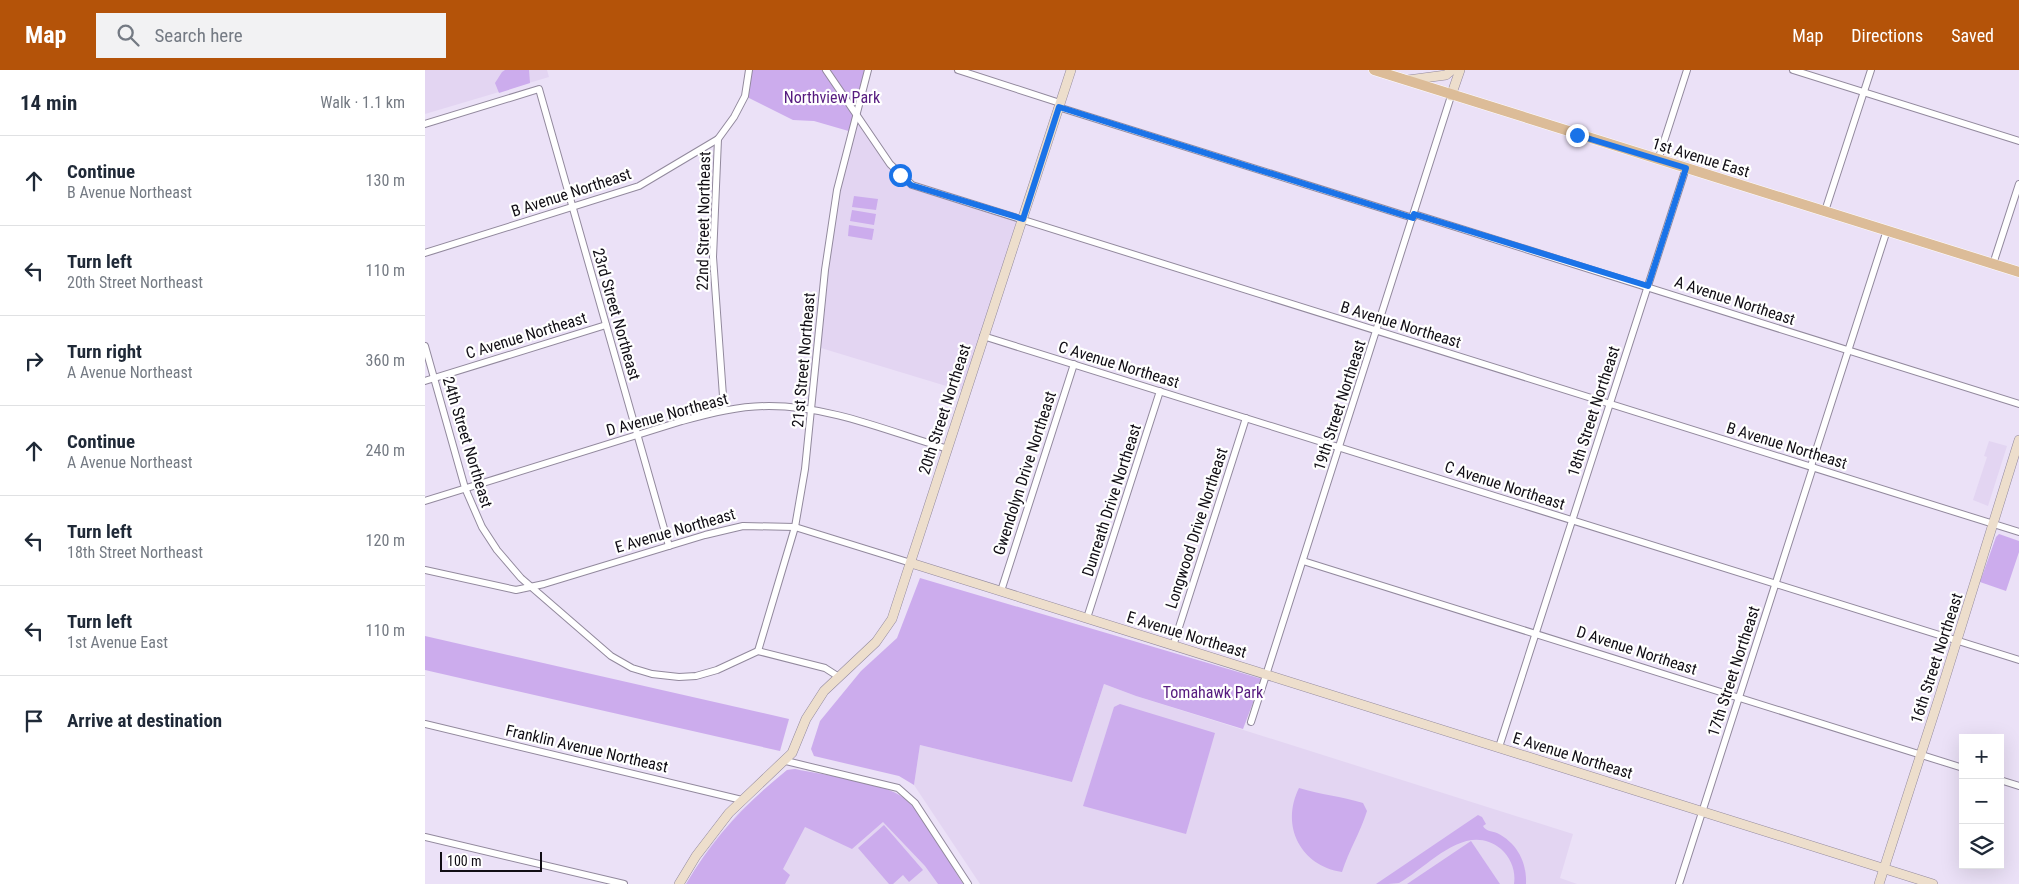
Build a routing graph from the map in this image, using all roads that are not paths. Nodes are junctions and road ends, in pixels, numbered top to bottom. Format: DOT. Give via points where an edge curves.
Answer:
graph roads {
  1 [pos="749,70"];
  2 [pos="826,70"];
  3 [pos="869,70"];
  4 [pos="958,70"];
  5 [pos="1071,70"];
  6 [pos="1374,70"];
  7 [pos="1452,70"];
  8 [pos="1460,70"];
  9 [pos="1687,70"];
  10 [pos="1793,70"];
  11 [pos="1871,70"];
  12 [pos="1404,81"];
  13 [pos="1864,92"];
  14 [pos="1451,96"];
  15 [pos="1059,105"];
  16 [pos="857,116"];
  17 [pos="425,124"];
  18 [pos="717,139"];
  19 [pos="2019,141"];
  20 [pos="1658,160"];
  21 [pos="1686,168"];
  22 [pos="2019,184"];
  23 [pos="573,207"];
  24 [pos="1825,211"];
  25 [pos="1414,216"];
  26 [pos="1023,219"];
  27 [pos="1887,230"];
  28 [pos="425,253"];
  29 [pos="1993,264"];
  30 [pos="2019,272"];
  31 [pos="1648,286"];
  32 [pos="606,325"];
  33 [pos="1378,331"];
  34 [pos="983,336"];
  35 [pos="425,346"];
  36 [pos="1849,351"];
  37 [pos="1074,364"];
  38 [pos="434,378"];
  39 [pos="425,381"];
  40 [pos="1160,391"];
  41 [pos="1610,404"];
  42 [pos="2019,404"];
  43 [pos="724,410"];
  44 [pos="813,410"];
  45 [pos="1246,418"];
  46 [pos="637,434"];
  47 [pos="2019,440"];
  48 [pos="1339,446"];
  49 [pos="948,449"];
  50 [pos="1812,467"];
  51 [pos="465,488"];
  52 [pos="425,501"];
  53 [pos="1572,520"];
  54 [pos="1993,524"];
  55 [pos="795,526"];
  56 [pos="2019,532"];
  57 [pos="669,546"];
  58 [pos="1303,561"];
  59 [pos="911,563"];
  60 [pos="425,570"];
  61 [pos="1776,584"];
  62 [pos="532,588"];
  63 [pos="1001,591"];
  64 [pos="1087,618"];
  65 [pos="1537,633"];
  66 [pos="1957,641"];
  67 [pos="1173,646"];
  68 [pos="758,652"];
  69 [pos="2019,660"];
  70 [pos="1266,674"];
  71 [pos="839,677"];
  72 [pos="1739,697"];
  73 [pos="1251,722"];
  74 [pos="425,724"];
  75 [pos="1499,748"];
  76 [pos="1921,755"];
  77 [pos="786,761"];
  78 [pos="1959,767"];
  79 [pos="2004,781"];
  80 [pos="2019,786"];
  81 [pos="742,800"];
  82 [pos="1703,811"];
  83 [pos="425,837"];
  84 [pos="1884,868"];
  85 [pos="623,884"];
  86 [pos="679,884"];
  87 [pos="968,884"];
  88 [pos="1679,884"];
  89 [pos="1879,884"];
  90 [pos="1933,884"];
  1 -- 18 [label="street, 22nd Street Northeast" via="745,96 734,118"];
  2 -- 16 [label="street, B Avenue Northeast"];
  3 -- 16 [label="street, 21st Street Northeast"];
  4 -- 15 [label="street, A Avenue Northeast"];
  5 -- 15 [label="street, 20th Street Northeast"];
  6 -- 12 [label="main road, 1st Avenue East"];
  7 -- 12 [label="street" via="1446,75"];
  8 -- 14 [label="street"];
  9 -- 20 [label="street"];
  10 -- 13 [label="street"];
  11 -- 13 [label="street"];
  12 -- 14 [label="main road, 1st Avenue East"];
  13 -- 19 [label="street"];
  13 -- 24 [label="street"];
  14 -- 20 [label="main road, 1st Avenue East"];
  14 -- 25 [label="street, 19th Street Northeast"];
  15 -- 25 [label="street, A Avenue Northeast"];
  15 -- 26 [label="street, 20th Street Northeast"];
  16 -- 26 [label="street, B Avenue Northeast" via="889,164 911,185"];
  16 -- 44 [label="street, 21st Street Northeast" via="837,190"];
  17 -- 23 [label="street, 23rd Street Northeast" via="539,89"];
  18 -- 23 [label="street, B Avenue Northeast" via="639,186"];
  18 -- 43 [label="street, 22nd Street Northeast" via="713,257"];
  20 -- 21 [label="main road, 1st Avenue East"];
  21 -- 24 [label="main road, 1st Avenue East"];
  21 -- 31 [label="street, 18th Street Northeast"];
  22 -- 29 [label="street"];
  23 -- 28 [label="street, B Avenue Northeast"];
  23 -- 32 [label="street, 23rd Street Northeast"];
  24 -- 27 [label="main road, 1st Avenue East"];
  25 -- 31 [label="street, A Avenue Northeast"];
  25 -- 33 [label="street, 19th Street Northeast"];
  26 -- 33 [label="street, B Avenue Northeast"];
  26 -- 34 [label="street, 20th Street Northeast"];
  27 -- 29 [label="main road, 1st Avenue East"];
  27 -- 36 [label="street, 17th Street Northeast"];
  29 -- 30 [label="main road, 1st Avenue East"];
  31 -- 36 [label="street, A Avenue Northeast"];
  31 -- 41 [label="street, 18th Street Northeast"];
  32 -- 38 [label="street, C Avenue Northeast"];
  32 -- 46 [label="street, 23rd Street Northeast"];
  33 -- 41 [label="street, B Avenue Northeast"];
  33 -- 48 [label="street, 19th Street Northeast"];
  34 -- 37 [label="street, C Avenue Northeast"];
  34 -- 49 [label="street, 20th Street Northeast"];
  35 -- 38 [label="street, 24th Street Northeast"];
  36 -- 42 [label="street, A Avenue Northeast"];
  36 -- 50 [label="street, 17th Street Northeast"];
  37 -- 40 [label="street, C Avenue Northeast"];
  37 -- 63 [label="street, Gwendolyn Drive Northeast"];
  38 -- 39 [label="street, C Avenue Northeast"];
  38 -- 51 [label="street, 24th Street Northeast"];
  40 -- 45 [label="street, C Avenue Northeast"];
  40 -- 64 [label="street, Dunreath Drive Northeast"];
  41 -- 50 [label="street, B Avenue Northeast"];
  41 -- 53 [label="street, 18th Street Northeast"];
  43 -- 44 [label="street, D Avenue Northeast" via="769,406"];
  43 -- 46 [label="street, D Avenue Northeast"];
  44 -- 49 [label="street, D Avenue Northeast"];
  44 -- 55 [label="street, 21st Street Northeast"];
  45 -- 48 [label="street, C Avenue Northeast"];
  45 -- 67 [label="street, Longwood Drive Northeast"];
  46 -- 51 [label="street, D Avenue Northeast"];
  46 -- 57 [label="street, 23rd Street Northeast"];
  47 -- 54 [label="street, 16th Street Northeast"];
  48 -- 53 [label="street, C Avenue Northeast"];
  48 -- 58 [label="street, 19th Street Northeast"];
  49 -- 59 [label="street, 20th Street Northeast"];
  50 -- 54 [label="street, B Avenue Northeast"];
  50 -- 61 [label="street, 17th Street Northeast"];
  51 -- 52 [label="street, D Avenue Northeast"];
  51 -- 62 [label="street, 24th Street Northeast" via="482,527 497,550"];
  53 -- 61 [label="street, C Avenue Northeast"];
  53 -- 65 [label="street, 18th Street Northeast"];
  54 -- 56 [label="street, B Avenue Northeast"];
  54 -- 66 [label="street, 16th Street Northeast"];
  55 -- 57 [label="street, E Avenue Northeast" via="743,526"];
  55 -- 59 [label="street, E Avenue Northeast"];
  55 -- 68 [label="street, 21st Street Northeast"];
  57 -- 62 [label="street, E Avenue Northeast"];
  58 -- 65 [label="street, D Avenue Northeast"];
  58 -- 70 [label="street, 19th Street Northeast"];
  59 -- 63 [label="street, E Avenue Northeast"];
  59 -- 71 [label="street, 20th Street Northeast" via="888,627"];
  60 -- 62 [label="street, E Avenue Northeast" via="500,588"];
  61 -- 66 [label="street, C Avenue Northeast"];
  61 -- 72 [label="street, 17th Street Northeast"];
  62 -- 68 [label="street, 24th Street Northeast" via="611,656 631,668 652,674 696,676"];
  63 -- 64 [label="street, E Avenue Northeast"];
  64 -- 67 [label="street, E Avenue Northeast"];
  65 -- 72 [label="street, D Avenue Northeast"];
  65 -- 75 [label="street, 18th Street Northeast"];
  66 -- 69 [label="street, C Avenue Northeast"];
  66 -- 76 [label="street, 16th Street Northeast"];
  67 -- 70 [label="street, E Avenue Northeast"];
  68 -- 71 [label="street" via="825,668"];
  70 -- 73 [label="street, 19th Street Northeast"];
  70 -- 75 [label="street, E Avenue Northeast"];
  71 -- 77 [label="street, 20th Street Northeast" via="814,705 796,747"];
  72 -- 76 [label="street, D Avenue Northeast"];
  72 -- 82 [label="street, 17th Street Northeast"];
  74 -- 81 [label="street, Franklin Avenue Northeast"];
  75 -- 82 [label="street, E Avenue Northeast"];
  76 -- 78 [label="street, D Avenue Northeast"];
  76 -- 84 [label="street, 16th Street Northeast"];
  77 -- 81 [label="street, 20th Street Northeast"];
  77 -- 87 [label="street" via="885,784 902,791 915,803"];
  79 -- 80 [label="street"];
  81 -- 86 [label="street, 20th Street Northeast" via="701,849"];
  82 -- 84 [label="street, E Avenue Northeast"];
  82 -- 88 [label="street, 17th Street Northeast"];
  83 -- 85 [label="street"];
  84 -- 89 [label="street, 16th Street Northeast"];
  84 -- 90 [label="street, E Avenue Northeast"];
}
